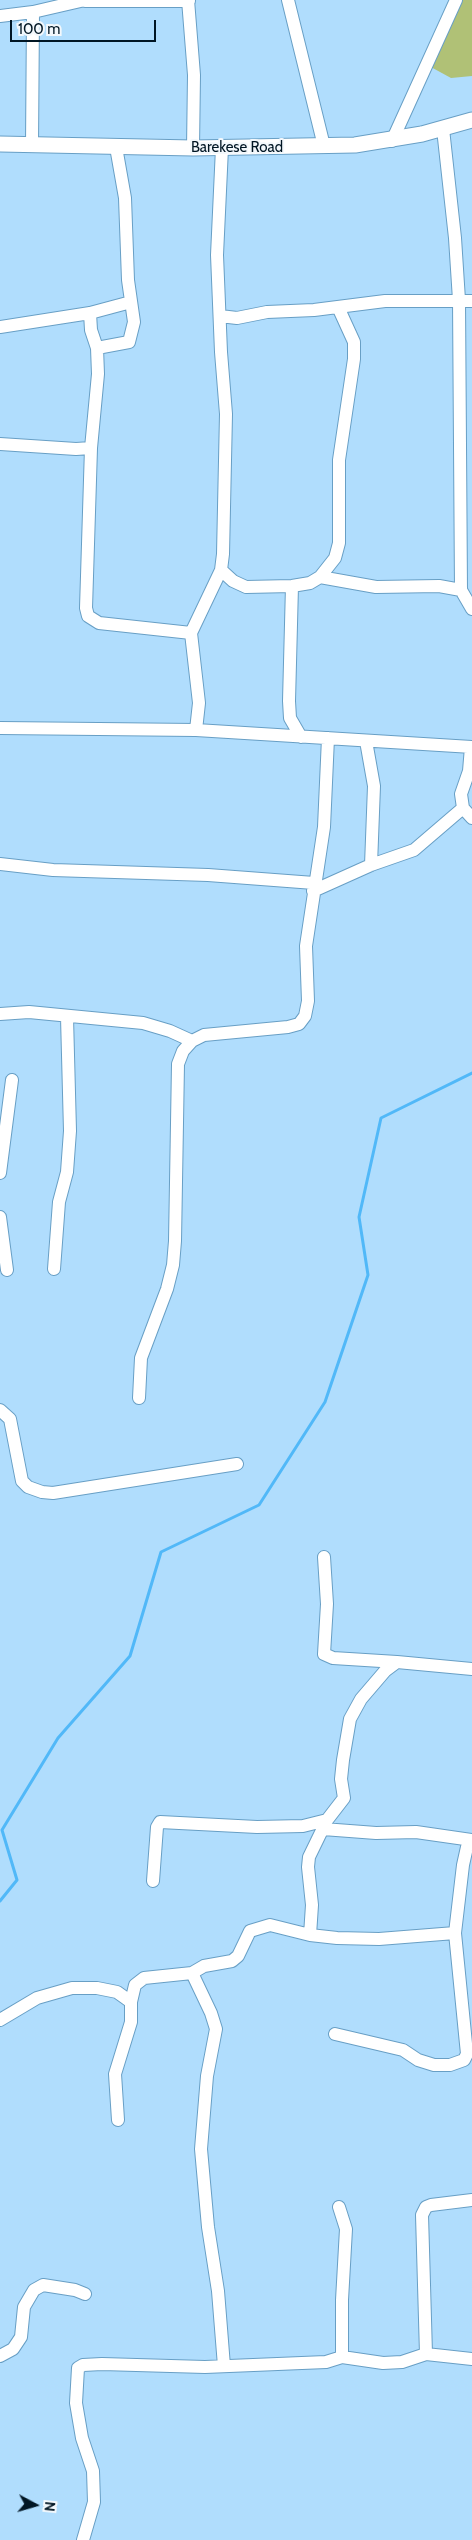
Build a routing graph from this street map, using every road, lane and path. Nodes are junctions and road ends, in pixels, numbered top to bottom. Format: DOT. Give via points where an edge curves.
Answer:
graph roads {
  1 [pos="85,0"];
  2 [pos="188,0"];
  3 [pos="288,0"];
  4 [pos="456,0"];
  5 [pos="33,12"];
  6 [pos="0,16"];
  7 [pos="472,120"];
  8 [pos="443,129"];
  9 [pos="392,141"];
  10 [pos="0,144"];
  11 [pos="32,145"];
  12 [pos="324,146"];
  13 [pos="116,147"];
  14 [pos="193,148"];
  15 [pos="222,148"];
  16 [pos="459,300"];
  17 [pos="472,301"];
  18 [pos="131,302"];
  19 [pos="338,307"];
  20 [pos="90,313"];
  21 [pos="220,316"];
  22 [pos="0,327"];
  23 [pos="97,348"];
  24 [pos="0,444"];
  25 [pos="91,448"];
  26 [pos="221,570"];
  27 [pos="320,577"];
  28 [pos="292,586"];
  29 [pos="460,590"];
  30 [pos="472,609"];
  31 [pos="191,633"];
  32 [pos="0,728"];
  33 [pos="196,730"];
  34 [pos="301,737"];
  35 [pos="328,738"];
  36 [pos="366,741"];
  37 [pos="471,747"];
  38 [pos="463,808"];
  39 [pos="472,818"];
  40 [pos="0,864"];
  41 [pos="371,865"];
  42 [pos="314,887"];
  43 [pos="0,1014"];
  44 [pos="67,1017"];
  45 [pos="192,1041"];
  46 [pos="12,1080"];
  47 [pos="2,1142"];
  48 [pos="0,1174"];
  49 [pos="0,1217"];
  50 [pos="54,1269"];
  51 [pos="7,1270"];
  52 [pos="139,1398"];
  53 [pos="0,1410"];
  54 [pos="237,1464"];
  55 [pos="324,1558"];
  56 [pos="397,1662"];
  57 [pos="472,1668"];
  58 [pos="325,1825"];
  59 [pos="472,1842"];
  60 [pos="153,1881"];
  61 [pos="455,1933"];
  62 [pos="310,1935"];
  63 [pos="192,1973"];
  64 [pos="132,2002"];
  65 [pos="0,2020"];
  66 [pos="335,2034"];
  67 [pos="118,2120"];
  68 [pos="472,2200"];
  69 [pos="339,2207"];
  70 [pos="85,2294"];
  71 [pos="426,2354"];
  72 [pos="0,2356"];
  73 [pos="342,2357"];
  74 [pos="472,2360"];
  75 [pos="224,2366"];
  76 [pos="83,2540"];
  1 -- 2 [label="street"];
  1 -- 5 [label="street"];
  2 -- 14 [label="street" via="194,75"];
  3 -- 12 [label="street"];
  4 -- 9 [label="street"];
  5 -- 6 [label="street"];
  5 -- 11 [label="street"];
  7 -- 8 [label="main road, Barekese Road"];
  8 -- 9 [label="main road, Barekese Road"];
  8 -- 16 [label="street"];
  9 -- 12 [label="main road, Barekese Road"];
  10 -- 11 [label="main road, Barekese Road"];
  11 -- 13 [label="main road, Barekese Road"];
  12 -- 15 [label="main road, Barekese Road"];
  13 -- 14 [label="main road, Barekese Road"];
  13 -- 18 [label="street" via="125,198"];
  14 -- 15 [label="main road, Barekese Road"];
  15 -- 21 [label="street" via="217,255"];
  16 -- 17 [label="street"];
  16 -- 19 [label="street" via="385,301"];
  16 -- 29 [label="street"];
  18 -- 20 [label="street"];
  18 -- 23 [label="street" via="134,322 129,342"];
  19 -- 21 [label="street" via="267,312 237,318"];
  19 -- 27 [label="street" via="354,342 354,359 339,460 339,543 335,558"];
  20 -- 22 [label="street"];
  20 -- 23 [label="street"];
  21 -- 26 [label="street" via="227,439"];
  23 -- 25 [label="street" via="98,394"];
  24 -- 25 [label="street"];
  25 -- 31 [label="street" via="88,616 99,622"];
  26 -- 28 [label="street" via="246,587"];
  26 -- 31 [label="street"];
  27 -- 28 [label="street" via="310,583"];
  27 -- 29 [label="street" via="376,587 439,586"];
  28 -- 34 [label="street" via="290,718"];
  29 -- 30 [label="street"];
  31 -- 33 [label="street" via="199,703"];
  32 -- 33 [label="street"];
  33 -- 34 [label="street"];
  34 -- 35 [label="street"];
  35 -- 36 [label="street"];
  35 -- 42 [label="street" via="324,827"];
  36 -- 37 [label="street"];
  36 -- 41 [label="street" via="374,786"];
  37 -- 38 [label="street" via="469,771 461,794"];
  38 -- 39 [label="street"];
  38 -- 41 [label="street" via="414,850"];
  40 -- 42 [label="street" via="53,870 208,875"];
  41 -- 42 [label="street"];
  42 -- 45 [label="street" via="306,946 308,1001 300,1024 288,1028 204,1035"];
  43 -- 44 [label="street" via="29,1012"];
  44 -- 45 [label="street" via="143,1023"];
  44 -- 50 [label="street" via="70,1131 67,1172 59,1202"];
  45 -- 52 [label="street" via="178,1064 173,1265 141,1358"];
  46 -- 47 [label="street"];
  47 -- 48 [label="street"];
  49 -- 51 [label="street"];
  53 -- 54 [label="street" via="10,1419 22,1481 42,1492 53,1493"];
  55 -- 56 [label="street" via="327,1604 324,1654 332,1658"];
  56 -- 57 [label="street"];
  56 -- 58 [label="street" via="373,1684 350,1719 341,1779 344,1798"];
  58 -- 59 [label="street" via="376,1833 416,1832"];
  58 -- 60 [label="street" via="257,1827 160,1822"];
  58 -- 62 [label="street" via="309,1858"];
  59 -- 61 [label="street" via="467,1847 463,1865"];
  61 -- 62 [label="street" via="379,1939"];
  61 -- 66 [label="street" via="467,2054 464,2060 450,2065 434,2065 402,2050"];
  62 -- 63 [label="street" via="278,1925 258,1928 247,1934 236,1959 204,1966"];
  63 -- 64 [label="street" via="144,1978 135,1985"];
  63 -- 75 [label="street" via="216,2029 207,2076 201,2149"];
  64 -- 65 [label="street" via="117,1992 72,1988 37,1998"];
  64 -- 67 [label="street" via="131,2022 115,2074"];
  68 -- 71 [label="street" via="431,2205 422,2214"];
  69 -- 73 [label="street" via="346,2229"];
  70 -- 72 [label="street" via="56,2286 43,2285 34,2290 24,2307 21,2337 13,2349"];
  71 -- 73 [label="street" via="415,2359 383,2363"];
  71 -- 74 [label="street"];
  73 -- 75 [label="street" via="326,2362"];
  75 -- 76 [label="street" via="102,2364 78,2368 76,2403 82,2438 93,2471 94,2502"];
}
